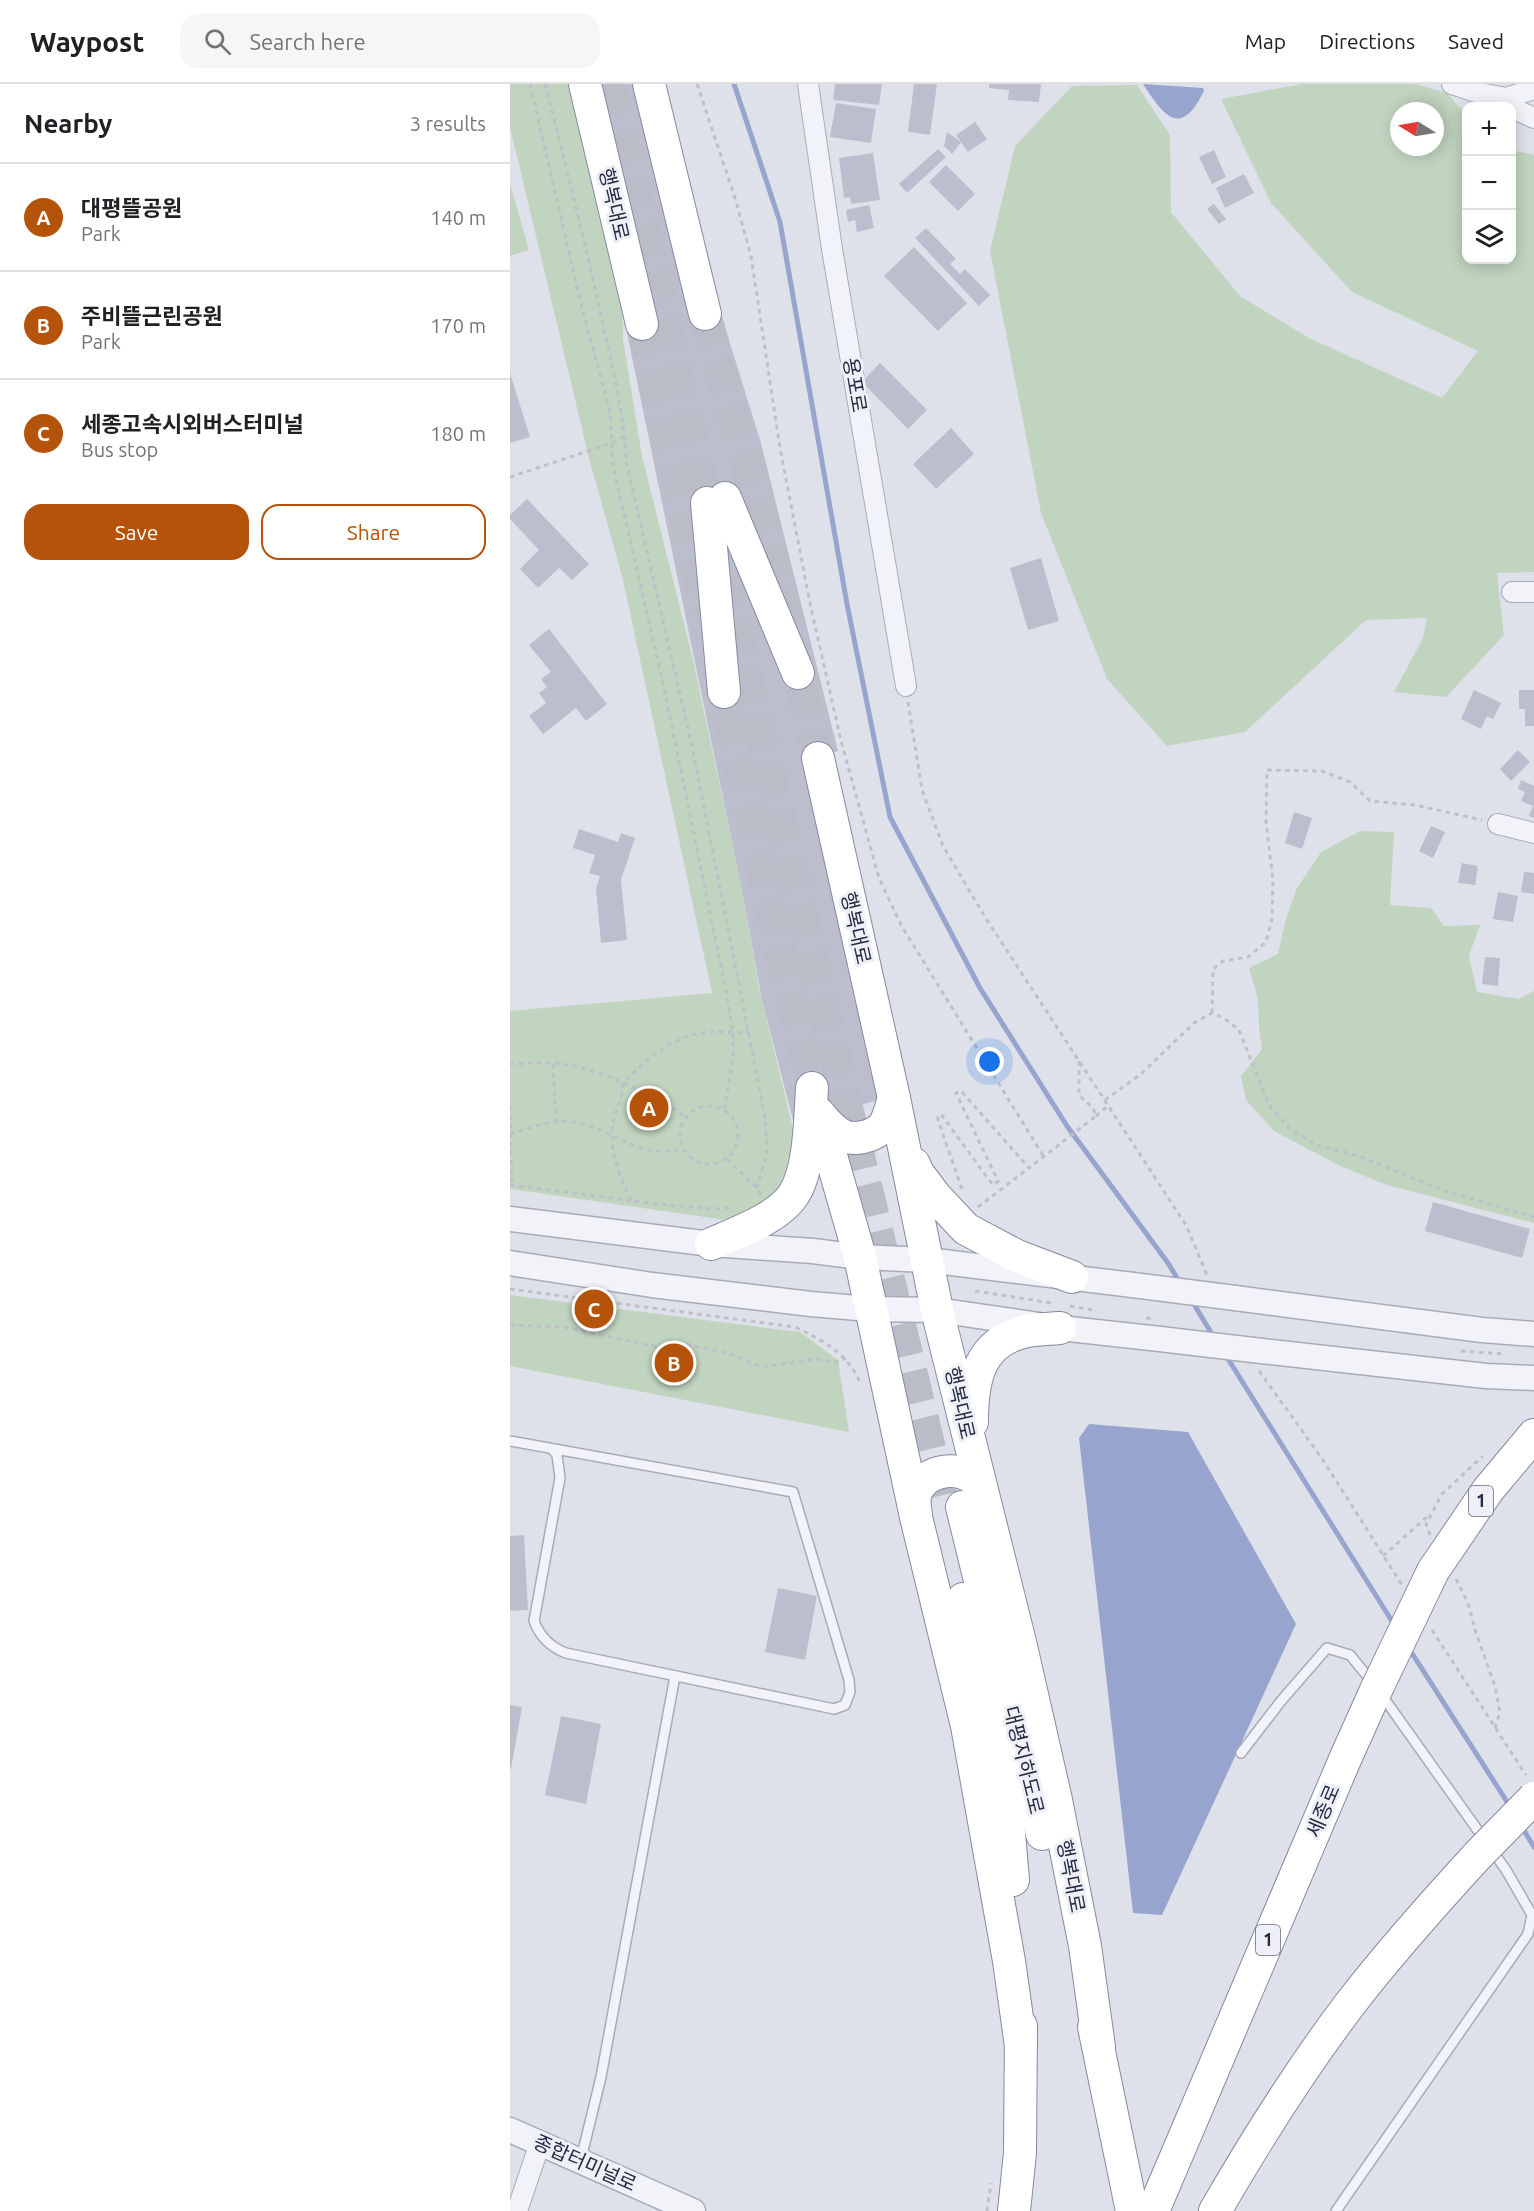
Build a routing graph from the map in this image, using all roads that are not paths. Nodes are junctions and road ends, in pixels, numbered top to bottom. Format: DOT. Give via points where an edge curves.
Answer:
graph roads {
  1 [pos="585,84"];
  2 [pos="649,84"];
  3 [pos="664,84"];
  4 [pos="808,84"];
  5 [pos="1452,84"];
  6 [pos="1534,89"];
  7 [pos="1479,93"];
  8 [pos="1499,102"];
  9 [pos="1516,110"];
  10 [pos="1534,118"];
  11 [pos="666,159"];
  12 [pos="705,314"];
  13 [pos="642,324"];
  14 [pos="1512,592"];
  15 [pos="1534,592"];
  16 [pos="798,673"];
  17 [pos="906,686"];
  18 [pos="724,692"];
  19 [pos="818,758"];
  20 [pos="1498,824"];
  21 [pos="1534,833"];
  22 [pos="894,1098"];
  23 [pos="815,1101"];
  24 [pos="903,1139"];
  25 [pos="510,1219"];
  26 [pos="711,1244"];
  27 [pos="860,1257"];
  28 [pos="927,1260"];
  29 [pos="510,1263"];
  30 [pos="1072,1278"];
  31 [pos="870,1309"];
  32 [pos="938,1310"];
  33 [pos="1060,1328"];
  34 [pos="1534,1334"];
  35 [pos="1534,1378"];
  36 [pos="1534,1435"];
  37 [pos="510,1441"];
  38 [pos="552,1449"];
  39 [pos="956,1499"];
  40 [pos="675,1676"];
  41 [pos="1377,1688"];
  42 [pos="1241,1752"];
  43 [pos="1531,1788"];
  44 [pos="510,2130"];
  45 [pos="540,2143"];
  46 [pos="1020,2153"];
  47 [pos="581,2162"];
  48 [pos="1157,2202"];
  49 [pos="517,2211"];
  50 [pos="693,2211"];
  51 [pos="1002,2211"];
  52 [pos="1014,2211"];
  53 [pos="1132,2211"];
  54 [pos="1215,2211"];
  55 [pos="1336,2211"];
  1 -- 13 [label="highway, 행복대로"];
  2 -- 11 [label="highway"];
  3 -- 11 [label="highway" via="672,115"];
  4 -- 17 [label="street, 용포로"];
  5 -- 7 [label="street"];
  6 -- 7 [label="street" via="1506,98"];
  7 -- 8 [label="street"];
  9 -- 10 [label="street"];
  11 -- 12 [label="highway"];
  14 -- 15 [label="street"];
  16 -- 18 [label="highway" via="716,500"];
  19 -- 22 [label="highway, 행복대로"];
  20 -- 21 [label="street"];
  22 -- 23 [label="highway" via="884,1124 857,1138 842,1136 831,1128"];
  22 -- 24 [label="highway, 행복대로"];
  23 -- 26 [label="highway" via="801,1182 794,1196 757,1223"];
  23 -- 27 [label="highway, 행복대로"];
  24 -- 28 [label="highway, 행복대로"];
  24 -- 30 [label="highway" via="918,1173 966,1229 1017,1256"];
  25 -- 26 [label="street"];
  26 -- 27 [label="street"];
  27 -- 28 [label="street"];
  27 -- 31 [label="highway, 행복대로"];
  28 -- 30 [label="street"];
  28 -- 32 [label="highway, 행복대로"];
  29 -- 31 [label="street" via="652,1285"];
  30 -- 34 [label="street, bridge"];
  31 -- 32 [label="street"];
  31 -- 39 [label="highway, 행복대로"];
  32 -- 33 [label="street"];
  32 -- 39 [label="highway, 행복대로"];
  33 -- 35 [label="street, bridge" via="1160,1339 1254,1357"];
  33 -- 39 [label="highway" via="1027,1331 990,1348 978,1371"];
  36 -- 41 [label="highway, 세종로 / 1, bridge" via="1488,1490"];
  37 -- 38 [label="lane"];
  38 -- 40 [label="lane" via="557,1455 560,1478 534,1616 540,1634 566,1653"];
  38 -- 40 [label="lane" via="793,1492 849,1680 848,1701 834,1709"];
  39 -- 46 [label="highway, 행복대로" via="967,1726 1021,2046"];
  39 -- 53 [label="highway, 대평지하도로" via="1099,2047"];
  40 -- 47 [label="lane" via="601,2077"];
  41 -- 42 [label="lane" via="1350,1655 1327,1648"];
  41 -- 48 [label="highway, 세종로 / 1"];
  41 -- 55 [label="lane" via="1506,1870 1532,1915 1528,1934"];
  43 -- 54 [label="highway, bridge" via="1350,2004 1287,2094"];
  44 -- 45 [label="street, 종합터미널로"];
  45 -- 47 [label="street, 종합터미널로"];
  45 -- 49 [label="street"];
  46 -- 51 [label="highway"];
  46 -- 52 [label="highway"];
  47 -- 50 [label="street, 종합터미널로"];
}
